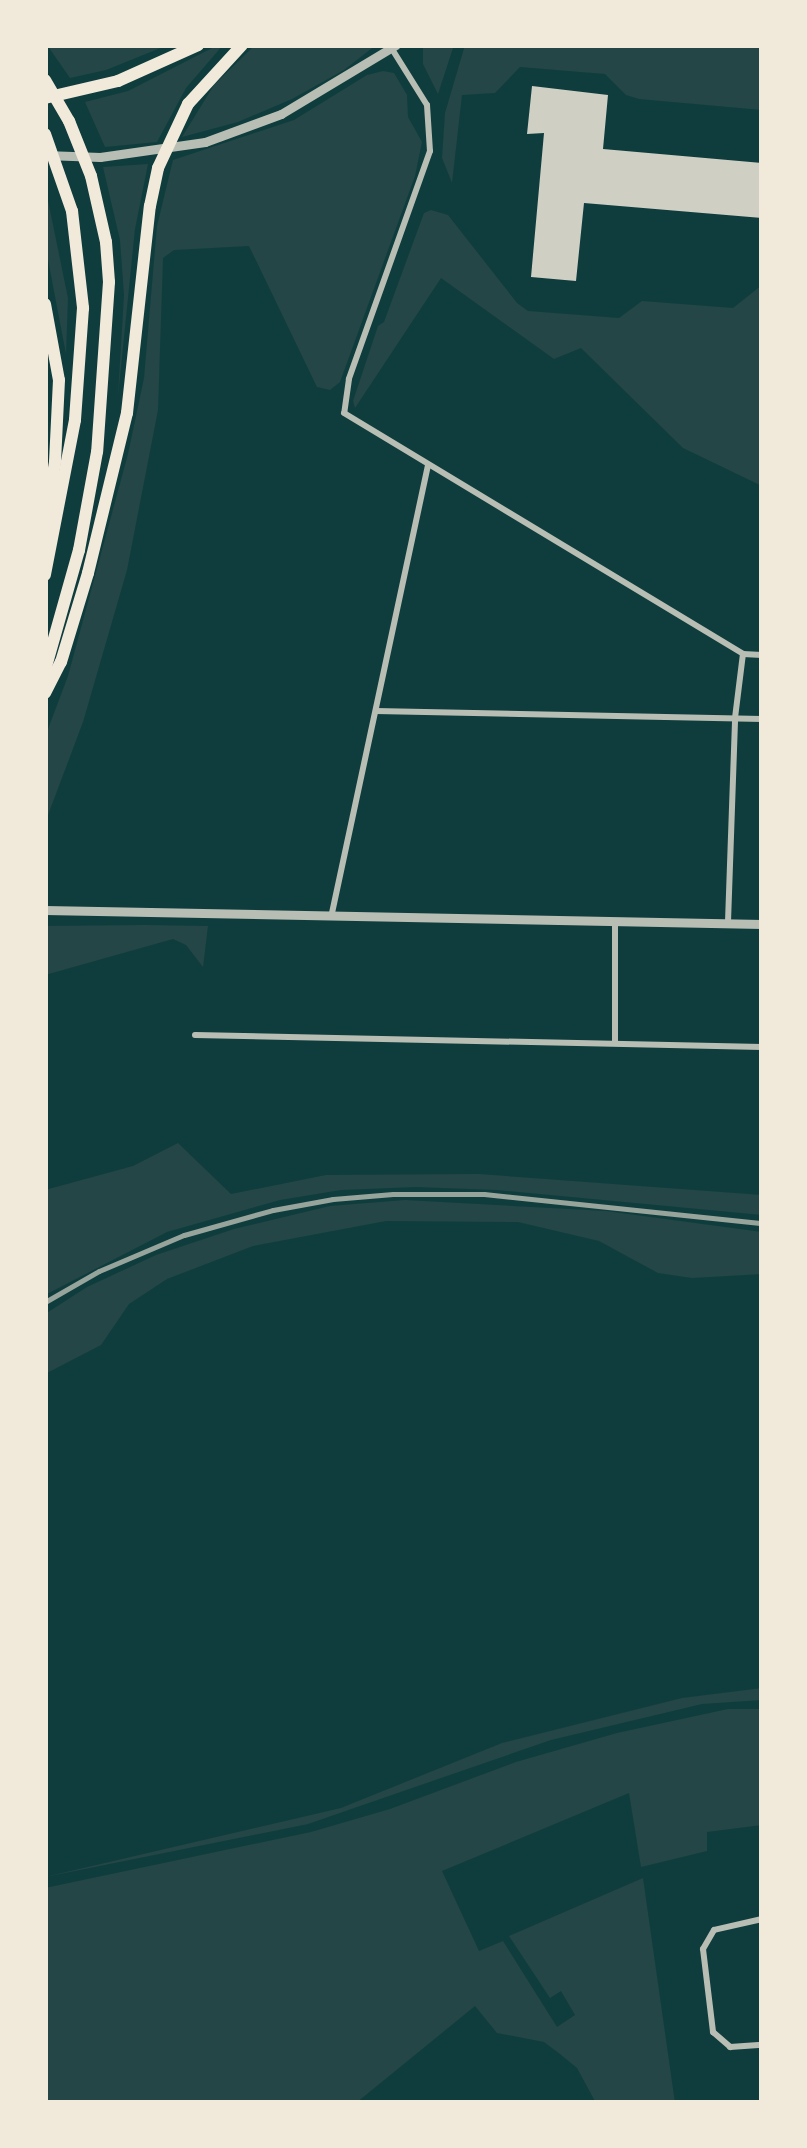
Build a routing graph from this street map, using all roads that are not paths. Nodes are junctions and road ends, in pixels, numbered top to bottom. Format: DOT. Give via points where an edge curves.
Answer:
graph roads {
  1 [pos="198,45"];
  2 [pos="242,45"];
  3 [pos="394,47"];
  4 [pos="45,80"];
  5 [pos="45,98"];
  6 [pos="45,134"];
  7 [pos="45,155"];
  8 [pos="45,304"];
  9 [pos="428,464"];
  10 [pos="45,523"];
  11 [pos="45,575"];
  12 [pos="743,654"];
  13 [pos="762,655"];
  14 [pos="45,670"];
  15 [pos="45,693"];
  16 [pos="376,711"];
  17 [pos="734,718"];
  18 [pos="762,718"];
  19 [pos="45,910"];
  20 [pos="332,913"];
  21 [pos="615,920"];
  22 [pos="728,922"];
  23 [pos="762,924"];
  24 [pos="195,1035"];
  25 [pos="615,1044"];
  26 [pos="762,1047"];
  27 [pos="762,1920"];
  28 [pos="762,2045"];
  1 -- 5 [label="highway" via="118,82"];
  2 -- 15 [label="highway" via="188,104 165,148 150,206 119,448 62,662"];
  3 -- 7 [label="street" via="282,114 205,142 100,158"];
  3 -- 9 [label="street" via="427,105 430,151 349,380 344,413"];
  4 -- 14 [label="highway" via="81,148 106,242 109,321 97,452 79,550"];
  6 -- 11 [label="highway" via="79,246 84,308 80,381"];
  8 -- 10 [label="highway" via="58,380"];
  9 -- 12 [label="street"];
  9 -- 16 [label="street"];
  12 -- 13 [label="street"];
  12 -- 17 [label="street"];
  16 -- 17 [label="street"];
  16 -- 20 [label="street"];
  17 -- 18 [label="street"];
  17 -- 22 [label="street"];
  19 -- 20 [label="street"];
  20 -- 21 [label="street"];
  21 -- 22 [label="street"];
  21 -- 25 [label="street"];
  22 -- 23 [label="street"];
  24 -- 25 [label="street"];
  25 -- 26 [label="street"];
  27 -- 28 [label="street" via="714,1930 703,1949 713,2032 730,2047"];
}
